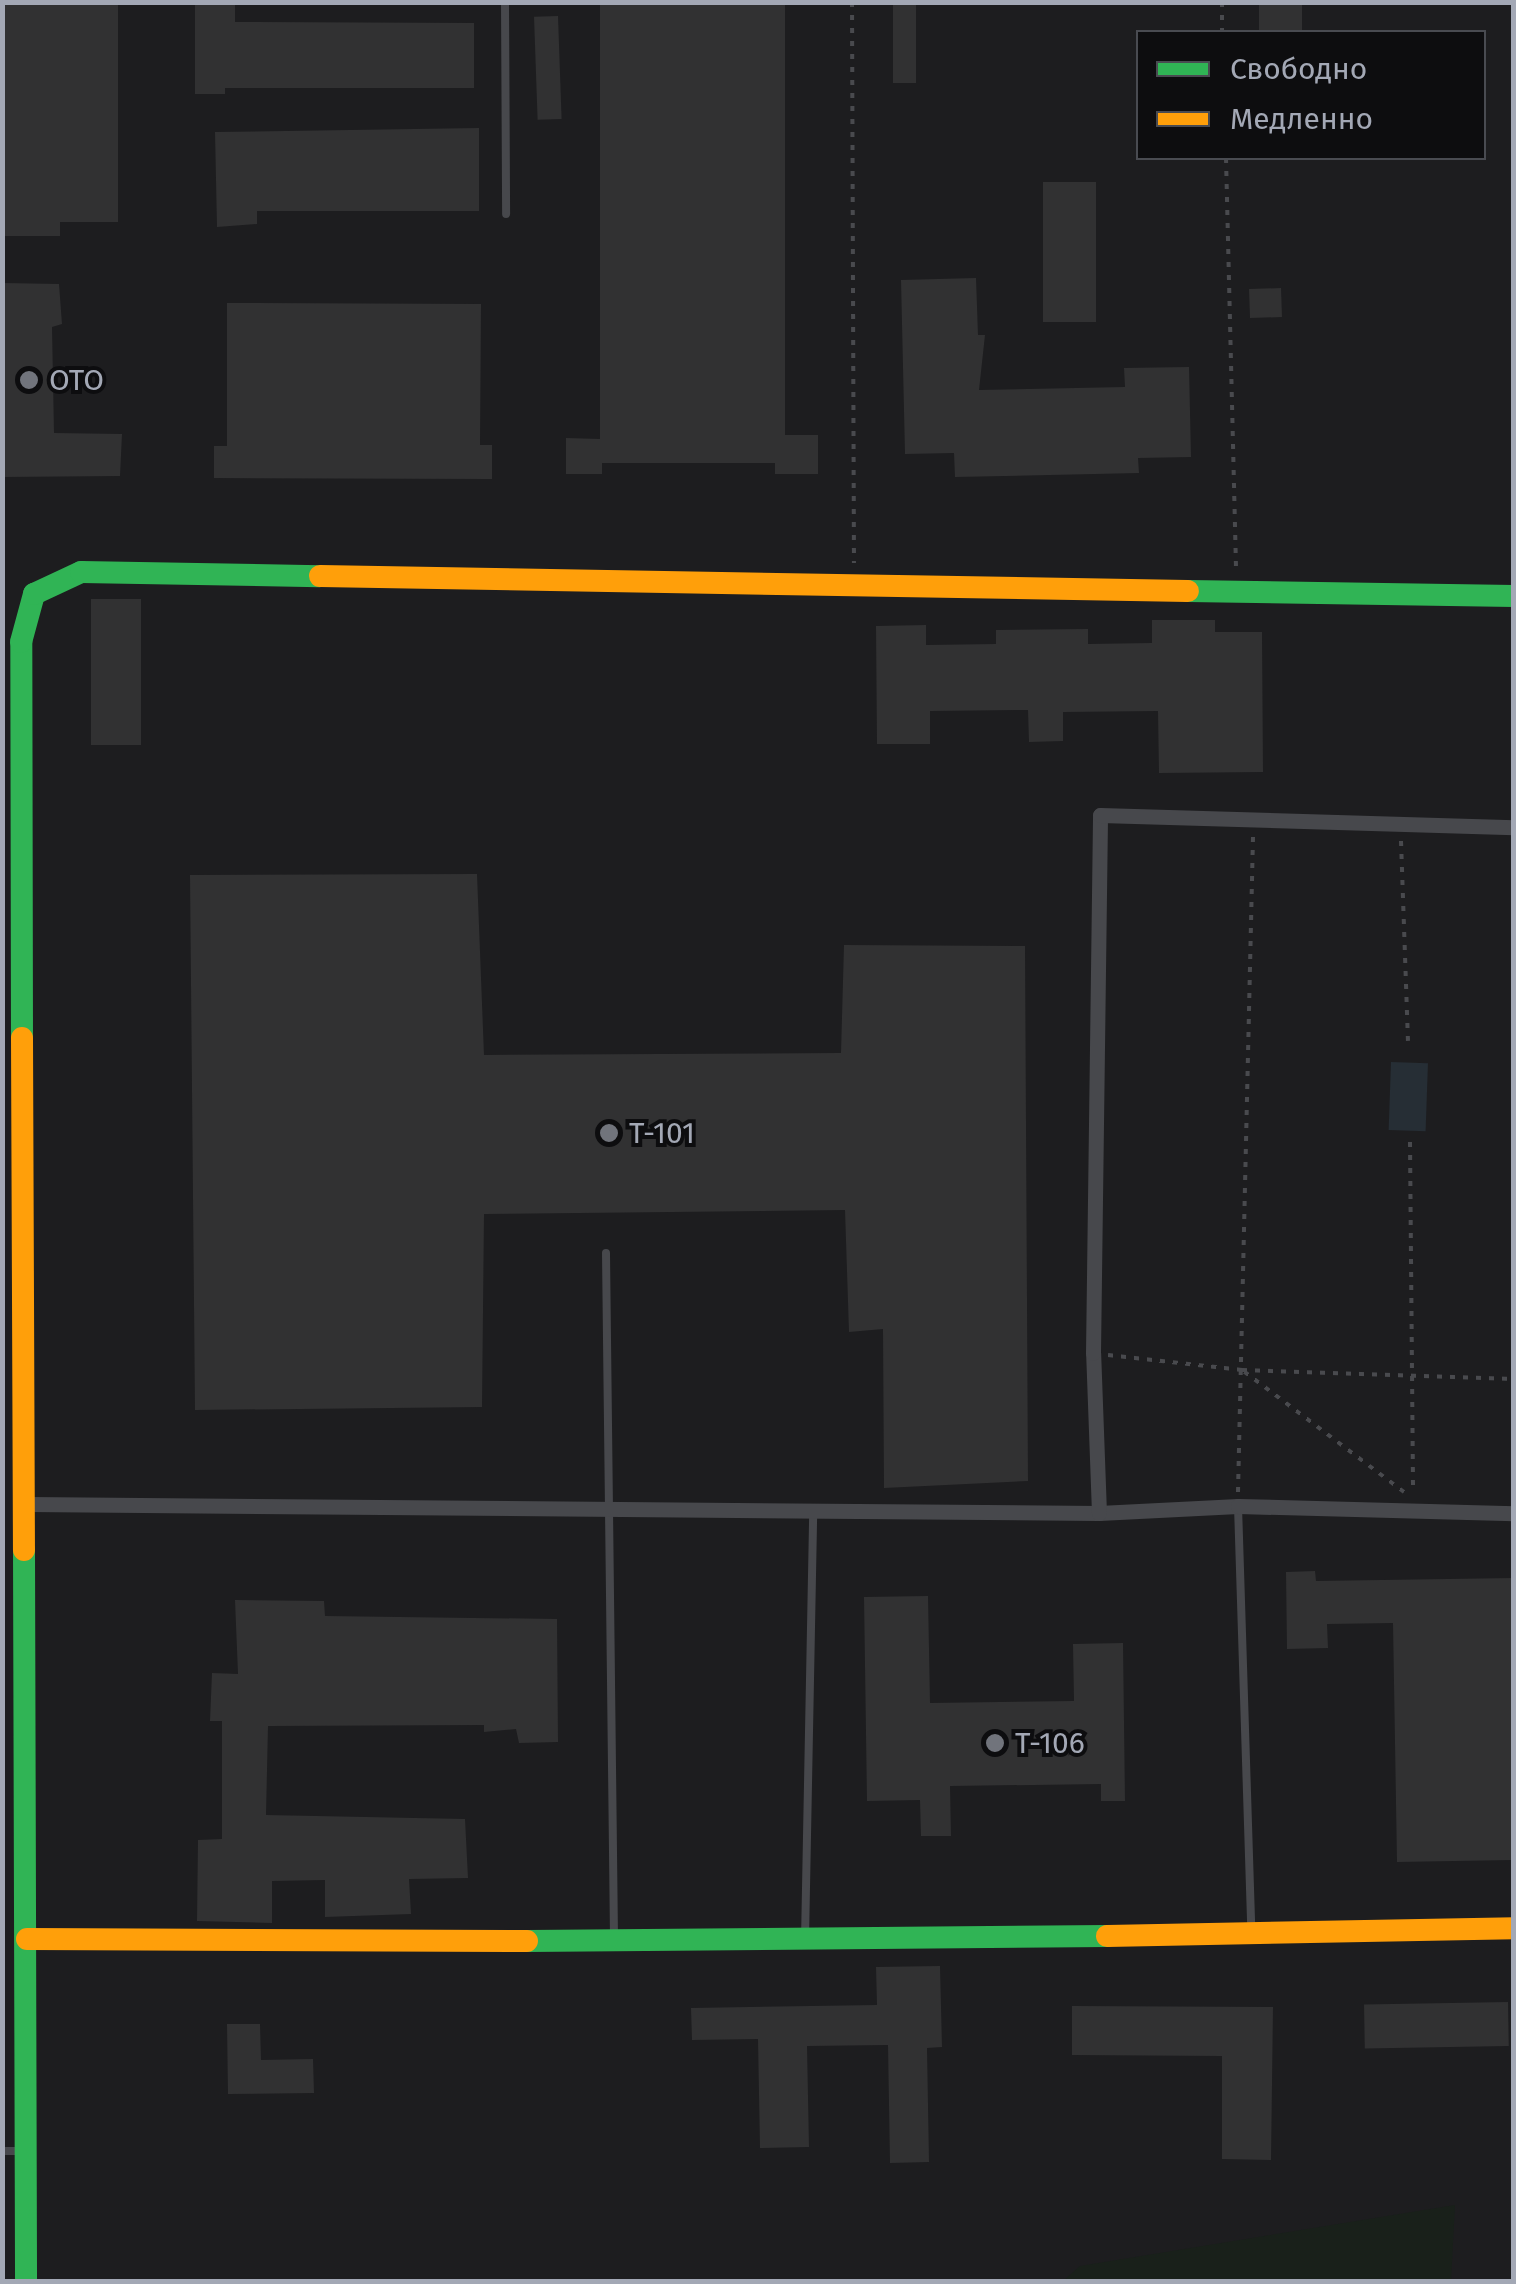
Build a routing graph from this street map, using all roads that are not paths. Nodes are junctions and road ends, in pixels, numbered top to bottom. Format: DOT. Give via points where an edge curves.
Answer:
graph roads {
  1 [pos="505,2"];
  2 [pos="506,214"];
  3 [pos="1514,596"];
  4 [pos="13,765"];
  5 [pos="1514,827"];
  6 [pos="606,1253"];
  7 [pos="28,1504"];
  8 [pos="1238,1506"];
  9 [pos="612,1510"];
  10 [pos="813,1510"];
  11 [pos="1099,1512"];
  12 [pos="1514,1513"];
  13 [pos="1514,1928"];
  14 [pos="1251,1933"];
  15 [pos="27,1939"];
  16 [pos="614,1941"];
  17 [pos="805,1942"];
  18 [pos="14,2151"];
  19 [pos="26,2282"];
  1 -- 2 [label="lane"];
  3 -- 4 [label="street" via="854,590 81,572 50,581 24,615"];
  4 -- 7 [label="street"];
  5 -- 11 [label="street" via="1100,815 1094,1353"];
  6 -- 9 [label="lane"];
  7 -- 9 [label="street"];
  7 -- 15 [label="street"];
  8 -- 11 [label="street"];
  8 -- 12 [label="street"];
  8 -- 14 [label="lane"];
  9 -- 10 [label="street"];
  9 -- 16 [label="lane"];
  10 -- 11 [label="street"];
  10 -- 17 [label="lane"];
  13 -- 14 [label="street"];
  14 -- 17 [label="street"];
  15 -- 16 [label="street"];
  15 -- 18 [label="street"];
  16 -- 17 [label="street"];
  18 -- 19 [label="street"];
}
